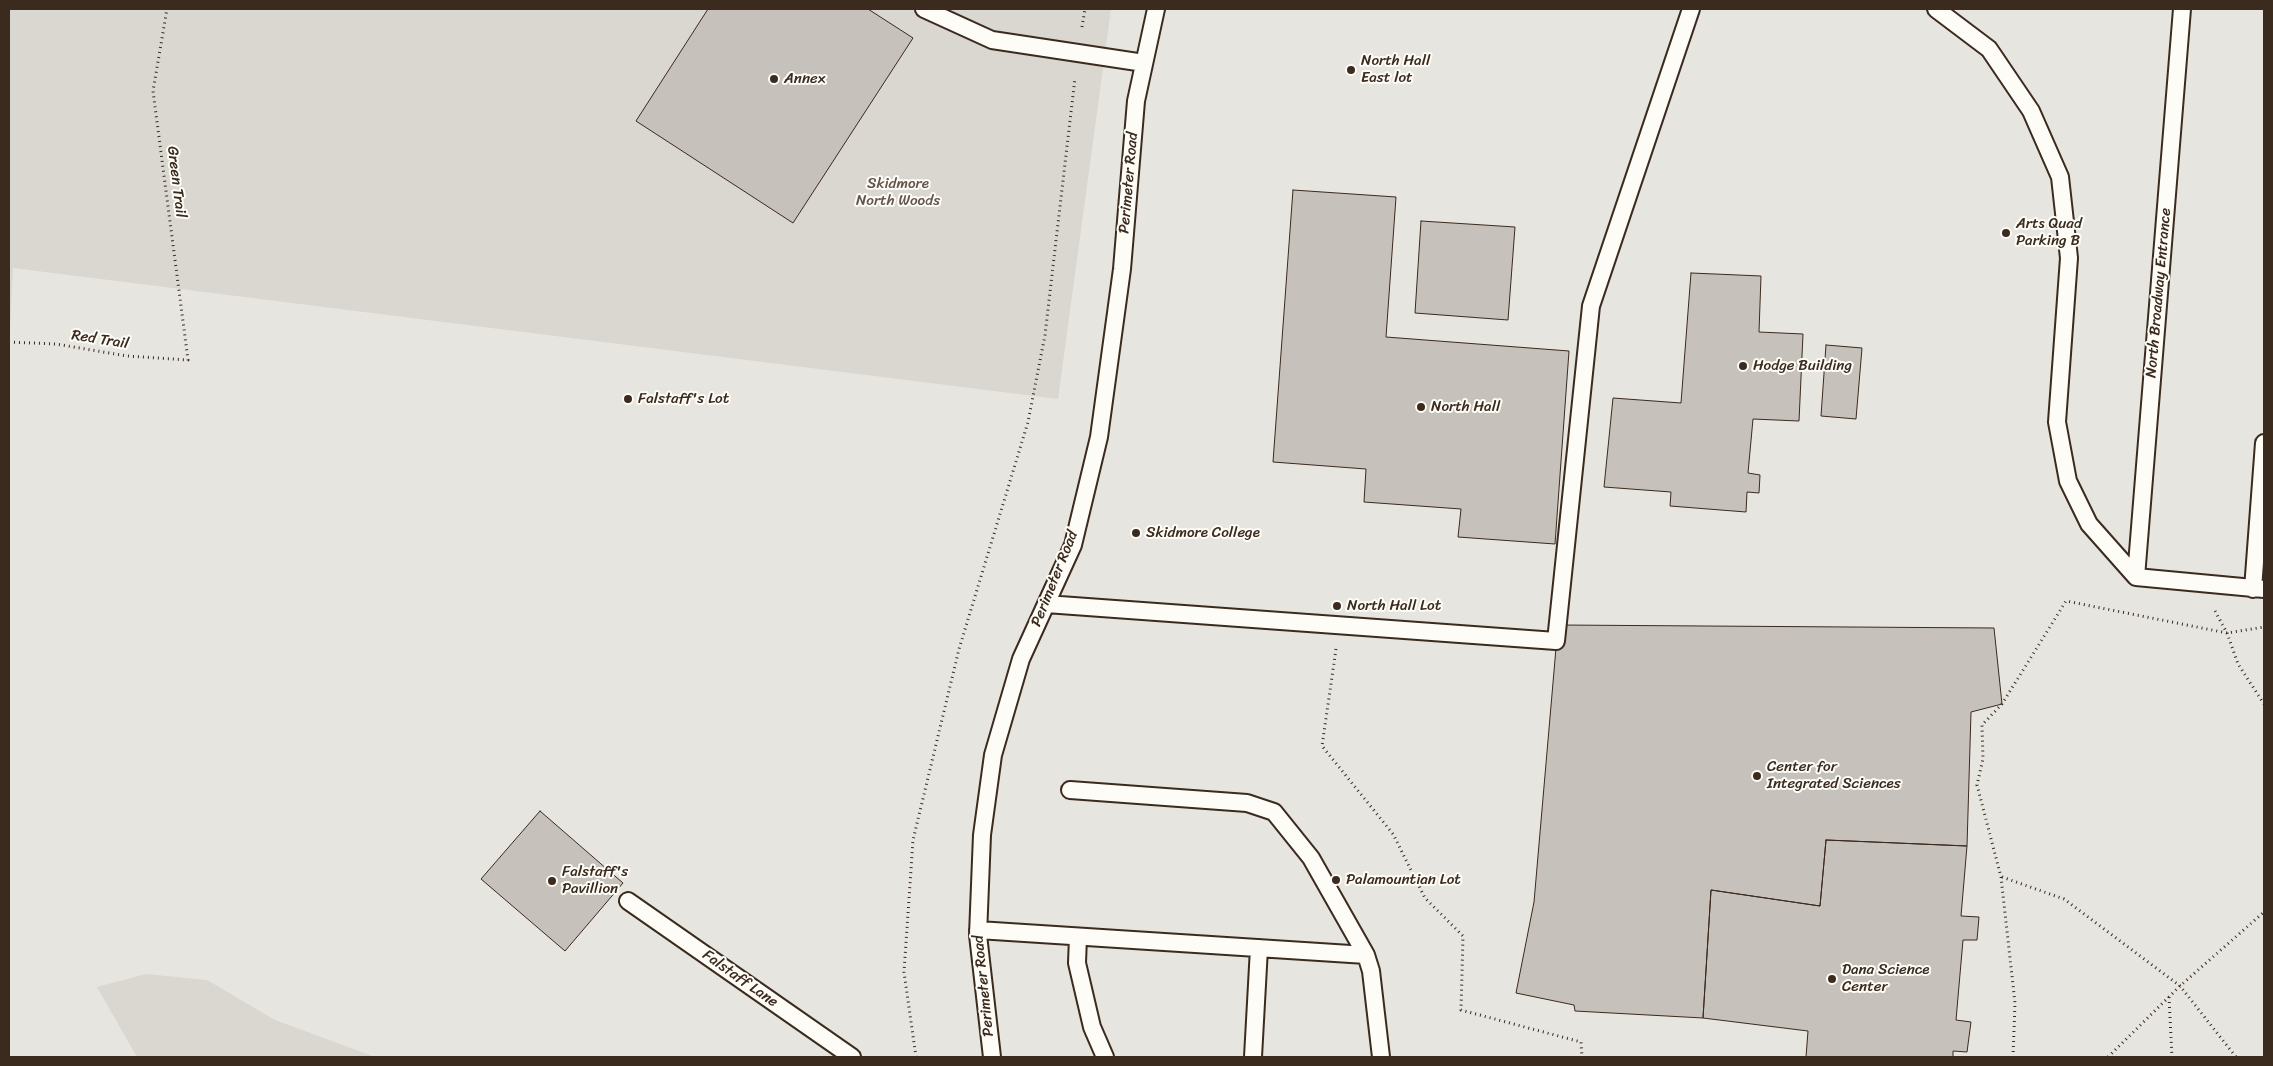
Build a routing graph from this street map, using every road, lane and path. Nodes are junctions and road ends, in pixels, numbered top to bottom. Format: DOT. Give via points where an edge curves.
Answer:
graph roads {
  1 [pos="167,9"];
  2 [pos="924,9"];
  3 [pos="1085,9"];
  4 [pos="1156,9"];
  5 [pos="1691,9"];
  6 [pos="1936,9"];
  7 [pos="2182,9"];
  8 [pos="1078,53"];
  9 [pos="1144,63"];
  10 [pos="9,342"];
  11 [pos="188,360"];
  12 [pos="2264,443"];
  13 [pos="2136,577"];
  14 [pos="2200,584"];
  15 [pos="2258,589"];
  16 [pos="1046,604"];
  17 [pos="1340,625"];
  18 [pos="2264,627"];
  19 [pos="2226,633"];
  20 [pos="2264,704"];
  21 [pos="1070,790"];
  22 [pos="2001,877"];
  23 [pos="628,902"];
  24 [pos="2264,912"];
  25 [pos="978,930"];
  26 [pos="1078,937"];
  27 [pos="1260,948"];
  28 [pos="1366,955"];
  29 [pos="2180,986"];
  30 [pos="2169,996"];
  31 [pos="852,1057"];
  32 [pos="916,1057"];
  33 [pos="992,1057"];
  34 [pos="1105,1057"];
  35 [pos="1254,1057"];
  36 [pos="1381,1057"];
  37 [pos="1582,1057"];
  38 [pos="2013,1057"];
  39 [pos="2108,1057"];
  40 [pos="2172,1057"];
  41 [pos="2236,1057"];
  1 -- 11 [label="path, Green Trail" via="153,91"];
  2 -- 8 [label="lane" via="992,40"];
  3 -- 8 [label="path"];
  4 -- 9 [label="lane, Perimeter Road"];
  5 -- 17 [label="lane" via="1591,306 1556,640"];
  6 -- 13 [label="lane" via="1989,49 2031,111 2060,177 2069,258 2057,422 2063,456 2068,481 2089,524"];
  7 -- 13 [label="lane, North Broadway Entrance"];
  8 -- 9 [label="lane"];
  8 -- 32 [label="path" via="1045,335 1028,422 958,649 913,840 904,972"];
  9 -- 16 [label="lane, Perimeter Road" via="1136,101 1122,269 1099,437 1073,545"];
  10 -- 11 [label="path, Red Trail" via="56,344 127,356"];
  12 -- 15 [label="lane"];
  13 -- 14 [label="lane"];
  14 -- 15 [label="lane"];
  14 -- 19 [label="path"];
  16 -- 17 [label="lane"];
  16 -- 25 [label="lane, Perimeter Road" via="1021,659 994,755 982,835"];
  17 -- 37 [label="path" via="1322,746 1393,834 1425,898 1463,936 1461,1010 1581,1042"];
  18 -- 19 [label="path"];
  19 -- 20 [label="path" via="2238,664"];
  19 -- 22 [label="path" via="2066,601 2002,704 1982,725 1983,759 1977,785"];
  21 -- 28 [label="lane" via="1247,803 1274,812 1310,858"];
  22 -- 29 [label="path" via="2064,899"];
  22 -- 38 [label="path" via="2015,1003"];
  23 -- 31 [label="lane, Falstaff Lane"];
  24 -- 29 [label="path"];
  25 -- 26 [label="lane"];
  25 -- 33 [label="lane, Perimeter Road"];
  26 -- 27 [label="lane"];
  26 -- 34 [label="lane" via="1079,972 1092,1027"];
  27 -- 28 [label="lane"];
  27 -- 35 [label="lane"];
  28 -- 36 [label="lane" via="1371,971"];
  29 -- 30 [label="path"];
  29 -- 41 [label="path"];
  30 -- 39 [label="path"];
  30 -- 40 [label="path"];
}
